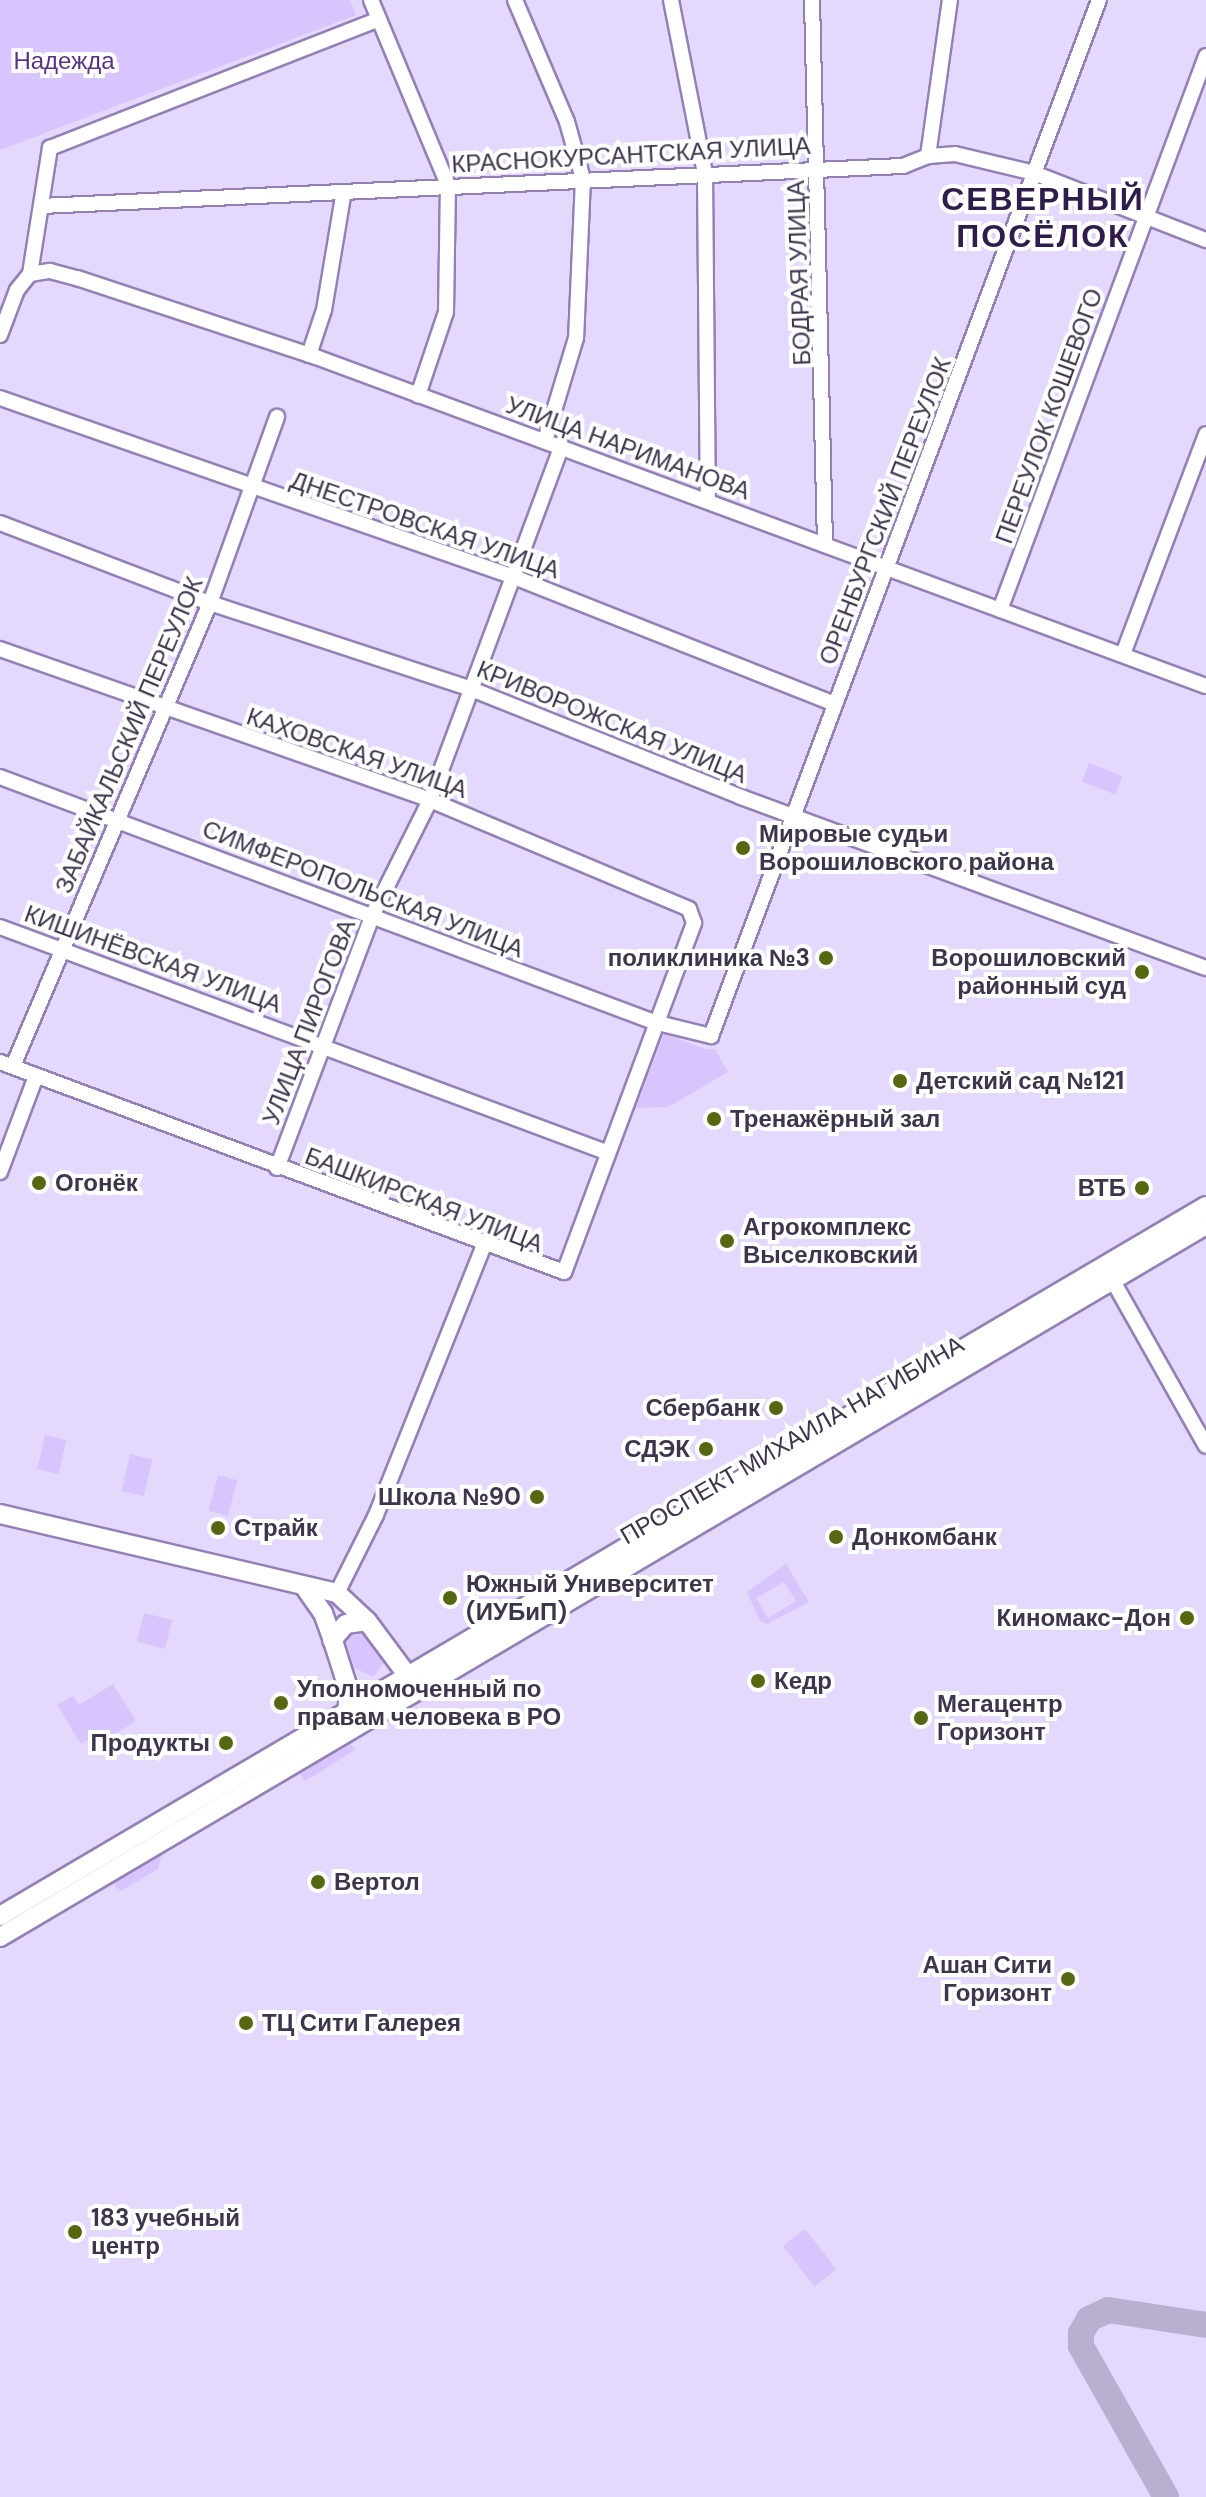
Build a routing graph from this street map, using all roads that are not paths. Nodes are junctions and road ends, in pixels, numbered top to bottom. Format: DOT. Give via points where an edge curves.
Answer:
graph roads {
  1 [pos="371,0"];
  2 [pos="515,0"];
  3 [pos="671,0"];
  4 [pos="812,0"];
  5 [pos="950,0"];
  6 [pos="1099,0"];
  7 [pos="379,19"];
  8 [pos="1206,56"];
  9 [pos="928,156"];
  10 [pos="818,168"];
  11 [pos="705,173"];
  12 [pos="1034,173"];
  13 [pos="583,179"];
  14 [pos="448,185"];
  15 [pos="343,196"];
  16 [pos="41,206"];
  17 [pos="1146,218"];
  18 [pos="1206,240"];
  19 [pos="30,274"];
  20 [pos="0,335"];
  21 [pos="309,355"];
  22 [pos="418,395"];
  23 [pos="0,398"];
  24 [pos="277,417"];
  25 [pos="1206,434"];
  26 [pos="545,441"];
  27 [pos="561,447"];
  28 [pos="251,489"];
  29 [pos="708,500"];
  30 [pos="0,523"];
  31 [pos="825,545"];
  32 [pos="888,570"];
  33 [pos="514,577"];
  34 [pos="210,603"];
  35 [pos="1000,610"];
  36 [pos="0,649"];
  37 [pos="1123,654"];
  38 [pos="1206,686"];
  39 [pos="469,688"];
  40 [pos="833,703"];
  41 [pos="166,710"];
  42 [pos="0,777"];
  43 [pos="430,800"];
  44 [pos="793,815"];
  45 [pos="118,821"];
  46 [pos="372,916"];
  47 [pos="0,927"];
  48 [pos="61,950"];
  49 [pos="1206,968"];
  50 [pos="654,1022"];
  51 [pos="711,1036"];
  52 [pos="323,1044"];
  53 [pos="6,1064"];
  54 [pos="36,1076"];
  55 [pos="606,1152"];
  56 [pos="277,1168"];
  57 [pos="0,1172"];
  58 [pos="1206,1206"];
  59 [pos="1206,1225"];
  60 [pos="484,1245"];
  61 [pos="1113,1281"];
  62 [pos="1203,1436"];
  63 [pos="0,1514"];
  64 [pos="304,1586"];
  65 [pos="337,1593"];
  66 [pos="323,1613"];
  67 [pos="367,1621"];
  68 [pos="332,1640"];
  69 [pos="408,1676"];
  70 [pos="403,1697"];
  71 [pos="359,1704"];
  72 [pos="0,1916"];
  73 [pos="0,1937"];
  1 -- 7 [label="street"];
  2 -- 13 [label="street" via="567,122"];
  3 -- 11 [label="street"];
  4 -- 10 [label="street, БОДРАЯ УЛИЦА"];
  5 -- 9 [label="street"];
  6 -- 12 [label="street, ОРЕНБУРГСКИЙ ПЕРЕУЛОК"];
  7 -- 14 [label="street"];
  7 -- 16 [label="street" via="61,140 44,161"];
  8 -- 17 [label="street, ПЕРЕУЛОК КОШЕВОГО"];
  9 -- 10 [label="street, КРАСНОКУРСАНТСКАЯ УЛИЦА" via="903,166"];
  9 -- 12 [label="street, КРАСНОКУРСАНТСКАЯ УЛИЦА" via="955,154"];
  10 -- 11 [label="street, КРАСНОКУРСАНТСКАЯ УЛИЦА"];
  10 -- 31 [label="street, БОДРАЯ УЛИЦА"];
  11 -- 13 [label="street, КРАСНОКУРСАНТСКАЯ УЛИЦА"];
  11 -- 29 [label="street"];
  12 -- 17 [label="street, КРАСНОКУРСАНТСКАЯ УЛИЦА"];
  12 -- 32 [label="street, ОРЕНБУРГСКИЙ ПЕРЕУЛОК"];
  13 -- 14 [label="street, КРАСНОКУРСАНТСКАЯ УЛИЦА"];
  13 -- 26 [label="street" via="576,338"];
  14 -- 15 [label="street, КРАСНОКУРСАНТСКАЯ УЛИЦА"];
  14 -- 22 [label="street" via="446,312"];
  15 -- 16 [label="street, КРАСНОКУРСАНТСКАЯ УЛИЦА"];
  15 -- 21 [label="street" via="324,310"];
  16 -- 19 [label="street"];
  17 -- 18 [label="street, КРАСНОКУРСАНТСКАЯ УЛИЦА"];
  17 -- 35 [label="street, ПЕРЕУЛОК КОШЕВОГО"];
  19 -- 20 [label="street" via="17,290"];
  19 -- 21 [label="street, УЛИЦА НАРИМАНОВА" via="50,271 77,278"];
  21 -- 22 [label="street, УЛИЦА НАРИМАНОВА"];
  22 -- 26 [label="street, УЛИЦА НАРИМАНОВА"];
  23 -- 28 [label="street, ДНЕСТРОВСКАЯ УЛИЦА"];
  24 -- 28 [label="street, ЗАБАЙКАЛЬСКИЙ ПЕРЕУЛОК"];
  25 -- 37 [label="street"];
  26 -- 27 [label="street, УЛИЦА НАРИМАНОВА"];
  27 -- 29 [label="street, УЛИЦА НАРИМАНОВА"];
  27 -- 33 [label="street, УЛИЦА ПИРОГОВА"];
  28 -- 33 [label="street, ДНЕСТРОВСКАЯ УЛИЦА"];
  28 -- 34 [label="street, ЗАБАЙКАЛЬСКИЙ ПЕРЕУЛОК"];
  29 -- 31 [label="street, УЛИЦА НАРИМАНОВА"];
  30 -- 34 [label="street, КРИВОРОЖСКАЯ УЛИЦА"];
  31 -- 32 [label="street, УЛИЦА НАРИМАНОВА"];
  32 -- 35 [label="street, УЛИЦА НАРИМАНОВА"];
  32 -- 40 [label="street, ОРЕНБУРГСКИЙ ПЕРЕУЛОК"];
  33 -- 39 [label="street, УЛИЦА ПИРОГОВА"];
  33 -- 40 [label="street, ДНЕСТРОВСКАЯ УЛИЦА"];
  34 -- 39 [label="street, КРИВОРОЖСКАЯ УЛИЦА"];
  34 -- 41 [label="street, ЗАБАЙКАЛЬСКИЙ ПЕРЕУЛОК"];
  35 -- 37 [label="street, УЛИЦА НАРИМАНОВА"];
  36 -- 41 [label="street, КАХОВСКАЯ УЛИЦА"];
  37 -- 38 [label="street, УЛИЦА НАРИМАНОВА"];
  39 -- 43 [label="street, УЛИЦА ПИРОГОВА"];
  39 -- 44 [label="street, КРИВОРОЖСКАЯ УЛИЦА"];
  40 -- 44 [label="street, ОРЕНБУРГСКИЙ ПЕРЕУЛОК"];
  41 -- 43 [label="street, КАХОВСКАЯ УЛИЦА"];
  41 -- 45 [label="street, ЗАБАЙКАЛЬСКИЙ ПЕРЕУЛОК"];
  42 -- 45 [label="street, СИМФЕРОПОЛЬСКАЯ УЛИЦА"];
  43 -- 46 [label="street, УЛИЦА ПИРОГОВА"];
  43 -- 50 [label="street, КАХОВСКАЯ УЛИЦА" via="694,912"];
  44 -- 49 [label="street, КРИВОРОЖСКАЯ УЛИЦА"];
  44 -- 51 [label="street, ОРЕНБУРГСКИЙ ПЕРЕУЛОК"];
  45 -- 46 [label="street, СИМФЕРОПОЛЬСКАЯ УЛИЦА"];
  45 -- 48 [label="street, ЗАБАЙКАЛЬСКИЙ ПЕРЕУЛОК"];
  46 -- 50 [label="street, СИМФЕРОПОЛЬСКАЯ УЛИЦА"];
  46 -- 52 [label="street, УЛИЦА ПИРОГОВА"];
  47 -- 48 [label="street, КИШИНЁВСКАЯ УЛИЦА"];
  48 -- 52 [label="street, КИШИНЁВСКАЯ УЛИЦА"];
  48 -- 53 [label="street, ЗАБАЙКАЛЬСКИЙ ПЕРЕУЛОК"];
  50 -- 51 [label="street, СИМФЕРОПОЛЬСКАЯ УЛИЦА"];
  50 -- 55 [label="street"];
  52 -- 55 [label="street, КИШИНЁВСКАЯ УЛИЦА"];
  52 -- 56 [label="street, УЛИЦА ПИРОГОВА"];
  53 -- 54 [label="street, БАШКИРСКАЯ УЛИЦА"];
  54 -- 56 [label="street, БАШКИРСКАЯ УЛИЦА"];
  54 -- 57 [label="street"];
  55 -- 60 [label="street, БАШКИРСКАЯ УЛИЦА" via="564,1272"];
  56 -- 60 [label="street, БАШКИРСКАЯ УЛИЦА"];
  58 -- 69 [label="main road, ПРОСПЕКТ МИХАИЛА НАГИБИНА"];
  59 -- 61 [label="main road, ПРОСПЕКТ МИХАИЛА НАГИБИНА"];
  60 -- 65 [label="street"];
  61 -- 62 [label="street"];
  61 -- 70 [label="main road, ПРОСПЕКТ МИХАИЛА НАГИБИНА"];
  63 -- 64 [label="main road"];
  64 -- 65 [label="main road"];
  64 -- 66 [label="main road"];
  65 -- 66 [label="main road"];
  65 -- 67 [label="main road"];
  66 -- 68 [label="main road"];
  67 -- 68 [label="main road" via="346,1624"];
  67 -- 69 [label="main road"];
  68 -- 71 [label="main road"];
  69 -- 70 [label="main road"];
  69 -- 71 [label="main road, ПРОСПЕКТ МИХАИЛА НАГИБИНА"];
  70 -- 71 [label="main road, ПРОСПЕКТ МИХАИЛА НАГИБИНА"];
  71 -- 72 [label="main road, ПРОСПЕКТ МИХАИЛА НАГИБИНА"];
  71 -- 73 [label="main road, ПРОСПЕКТ МИХАИЛА НАГИБИНА"];
}
